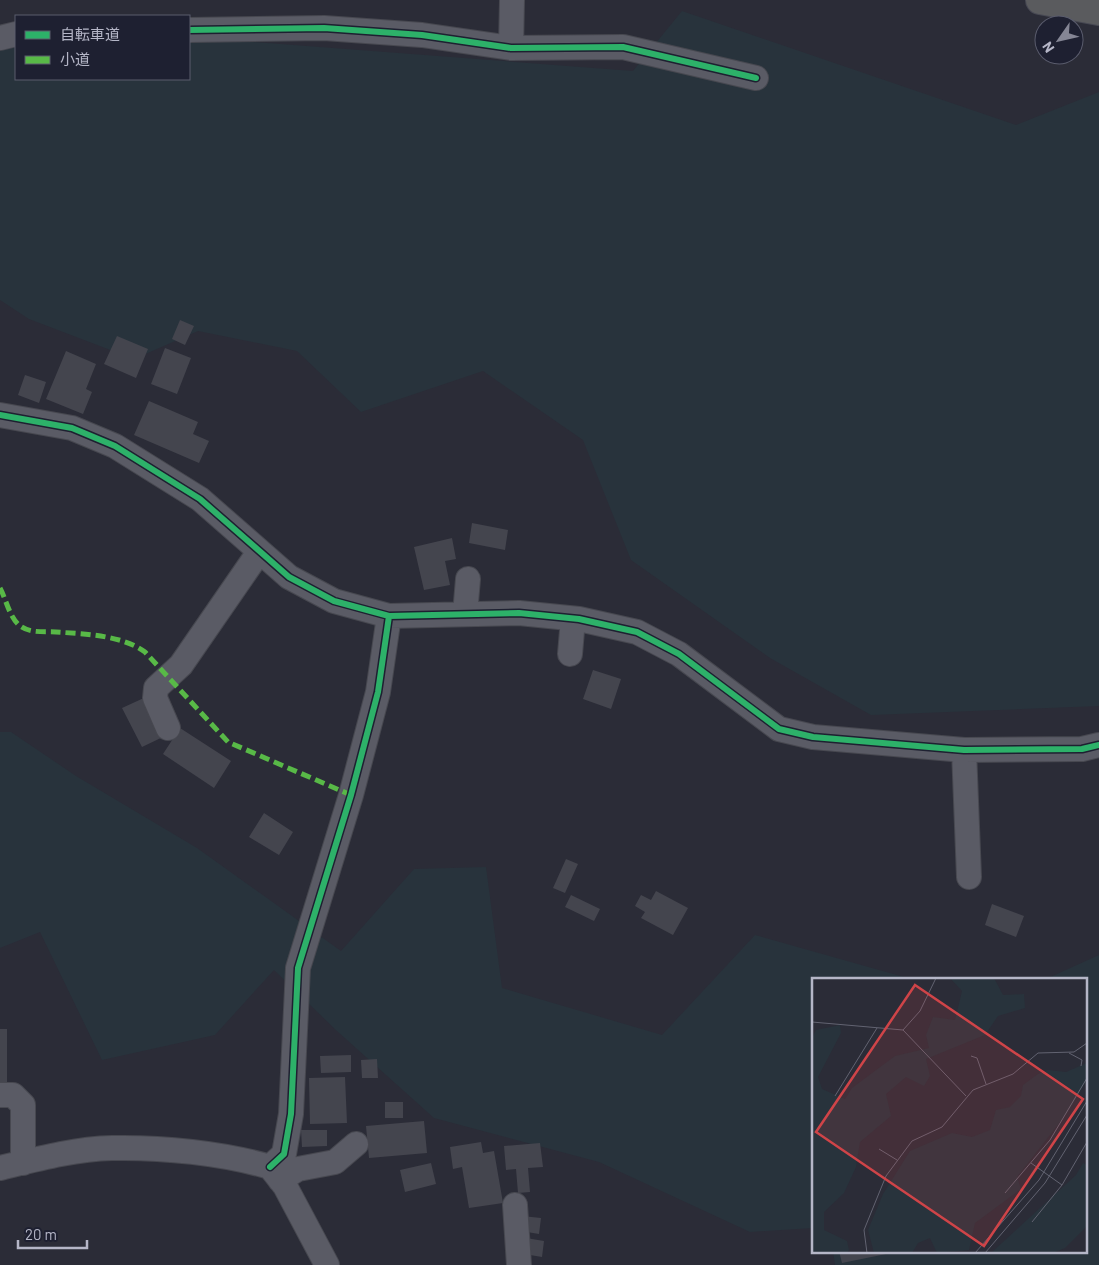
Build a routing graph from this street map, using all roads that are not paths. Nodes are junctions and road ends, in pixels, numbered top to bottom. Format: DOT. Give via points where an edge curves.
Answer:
graph roads {
  1 [pos="512,0"];
  2 [pos="1040,0"];
  3 [pos="1099,11"];
  4 [pos="190,30"];
  5 [pos="15,34"];
  6 [pos="0,38"];
  7 [pos="511,38"];
  8 [pos="756,78"];
  9 [pos="0,415"];
  10 [pos="258,552"];
  11 [pos="468,579"];
  12 [pos="465,614"];
  13 [pos="389,616"];
  14 [pos="572,619"];
  15 [pos="570,654"];
  16 [pos="168,728"];
  17 [pos="1099,745"];
  18 [pos="964,750"];
  19 [pos="969,877"];
  20 [pos="0,1095"];
  21 [pos="356,1144"];
  22 [pos="23,1163"];
  23 [pos="0,1168"];
  24 [pos="275,1173"];
  25 [pos="515,1205"];
  26 [pos="327,1265"];
  27 [pos="519,1265"];
  1 -- 7 [label="street"];
  2 -- 3 [label="highway"];
  4 -- 7 [label="street" via="324,28"];
  5 -- 6 [label="street"];
  7 -- 8 [label="street" via="623,47"];
  9 -- 10 [label="street" via="72,428 115,446 200,499"];
  10 -- 13 [label="street" via="290,577 334,601"];
  10 -- 16 [label="street" via="182,665 156,688 155,698"];
  11 -- 12 [label="street"];
  12 -- 13 [label="street"];
  12 -- 14 [label="street" via="519,613"];
  13 -- 24 [label="street" via="378,692 351,795 298,968 291,1114 284,1154"];
  14 -- 15 [label="street"];
  14 -- 18 [label="street" via="646,636 679,654 779,729 812,737"];
  17 -- 18 [label="street" via="1082,749"];
  18 -- 19 [label="street"];
  20 -- 22 [label="street" via="13,1095 23,1105"];
  21 -- 24 [label="street" via="335,1162"];
  22 -- 23 [label="street"];
  22 -- 24 [label="street" via="58,1154 112,1148 214,1155"];
  24 -- 26 [label="street"];
  25 -- 27 [label="street"];
}
